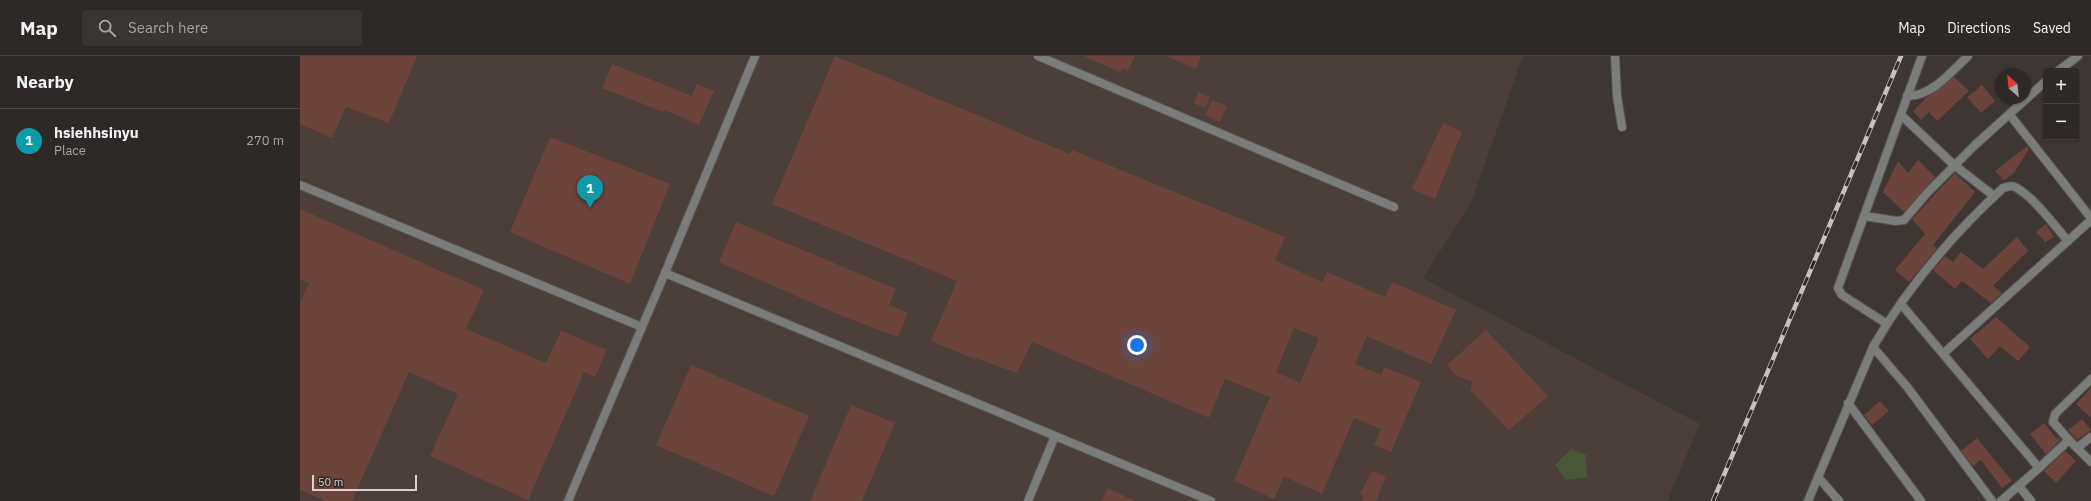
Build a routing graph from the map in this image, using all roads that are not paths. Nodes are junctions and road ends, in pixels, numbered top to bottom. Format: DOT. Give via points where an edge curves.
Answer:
graph roads {
  1 [pos="755,56"];
  2 [pos="1038,56"];
  3 [pos="1615,56"];
  4 [pos="1922,56"];
  5 [pos="1968,56"];
  6 [pos="2078,56"];
  7 [pos="2062,68"];
  8 [pos="2043,84"];
  9 [pos="1908,96"];
  10 [pos="1901,115"];
  11 [pos="2010,115"];
  12 [pos="1622,127"];
  13 [pos="1954,165"];
  14 [pos="300,185"];
  15 [pos="1994,196"];
  16 [pos="1394,207"];
  17 [pos="1865,216"];
  18 [pos="2091,219"];
  19 [pos="2068,241"];
  20 [pos="665,273"];
  21 [pos="1901,304"];
  22 [pos="1887,324"];
  23 [pos="642,328"];
  24 [pos="1873,347"];
  25 [pos="1944,352"];
  26 [pos="2091,379"];
  27 [pos="1848,403"];
  28 [pos="1055,436"];
  29 [pos="2091,437"];
  30 [pos="2069,440"];
  31 [pos="2077,448"];
  32 [pos="2091,462"];
  33 [pos="2039,468"];
  34 [pos="1818,477"];
  35 [pos="2019,486"];
  36 [pos="568,501"];
  37 [pos="1028,501"];
  38 [pos="1211,501"];
  39 [pos="1808,501"];
  40 [pos="1839,501"];
  41 [pos="1921,501"];
  42 [pos="1992,501"];
  43 [pos="2001,501"];
  44 [pos="2031,501"];
  1 -- 20 [label="street"];
  2 -- 16 [label="street"];
  3 -- 12 [label="street"];
  4 -- 9 [label="street"];
  5 -- 9 [label="street" via="1924,93"];
  6 -- 7 [label="street"];
  8 -- 11 [label="street"];
  9 -- 10 [label="street"];
  10 -- 13 [label="street"];
  10 -- 17 [label="street"];
  11 -- 13 [label="street"];
  11 -- 18 [label="street"];
  13 -- 15 [label="street"];
  13 -- 17 [label="street" via="1904,220"];
  14 -- 23 [label="street"];
  15 -- 19 [label="street" via="2008,186 2014,186 2038,206"];
  15 -- 21 [label="street" via="1936,257"];
  17 -- 22 [label="street" via="1838,288 1842,295"];
  18 -- 19 [label="street"];
  19 -- 25 [label="street"];
  20 -- 23 [label="street"];
  20 -- 28 [label="street"];
  21 -- 22 [label="street"];
  21 -- 25 [label="street"];
  22 -- 24 [label="street"];
  23 -- 36 [label="street"];
  24 -- 27 [label="street"];
  24 -- 42 [label="street" via="1908,388"];
  25 -- 33 [label="street"];
  26 -- 30 [label="street" via="2053,419"];
  27 -- 34 [label="street"];
  27 -- 41 [label="street"];
  28 -- 37 [label="street"];
  28 -- 38 [label="street"];
  29 -- 31 [label="street"];
  30 -- 31 [label="street"];
  30 -- 33 [label="street"];
  31 -- 32 [label="street"];
  33 -- 35 [label="street"];
  34 -- 39 [label="street"];
  34 -- 40 [label="street"];
  35 -- 43 [label="street"];
  35 -- 44 [label="street"];
}
